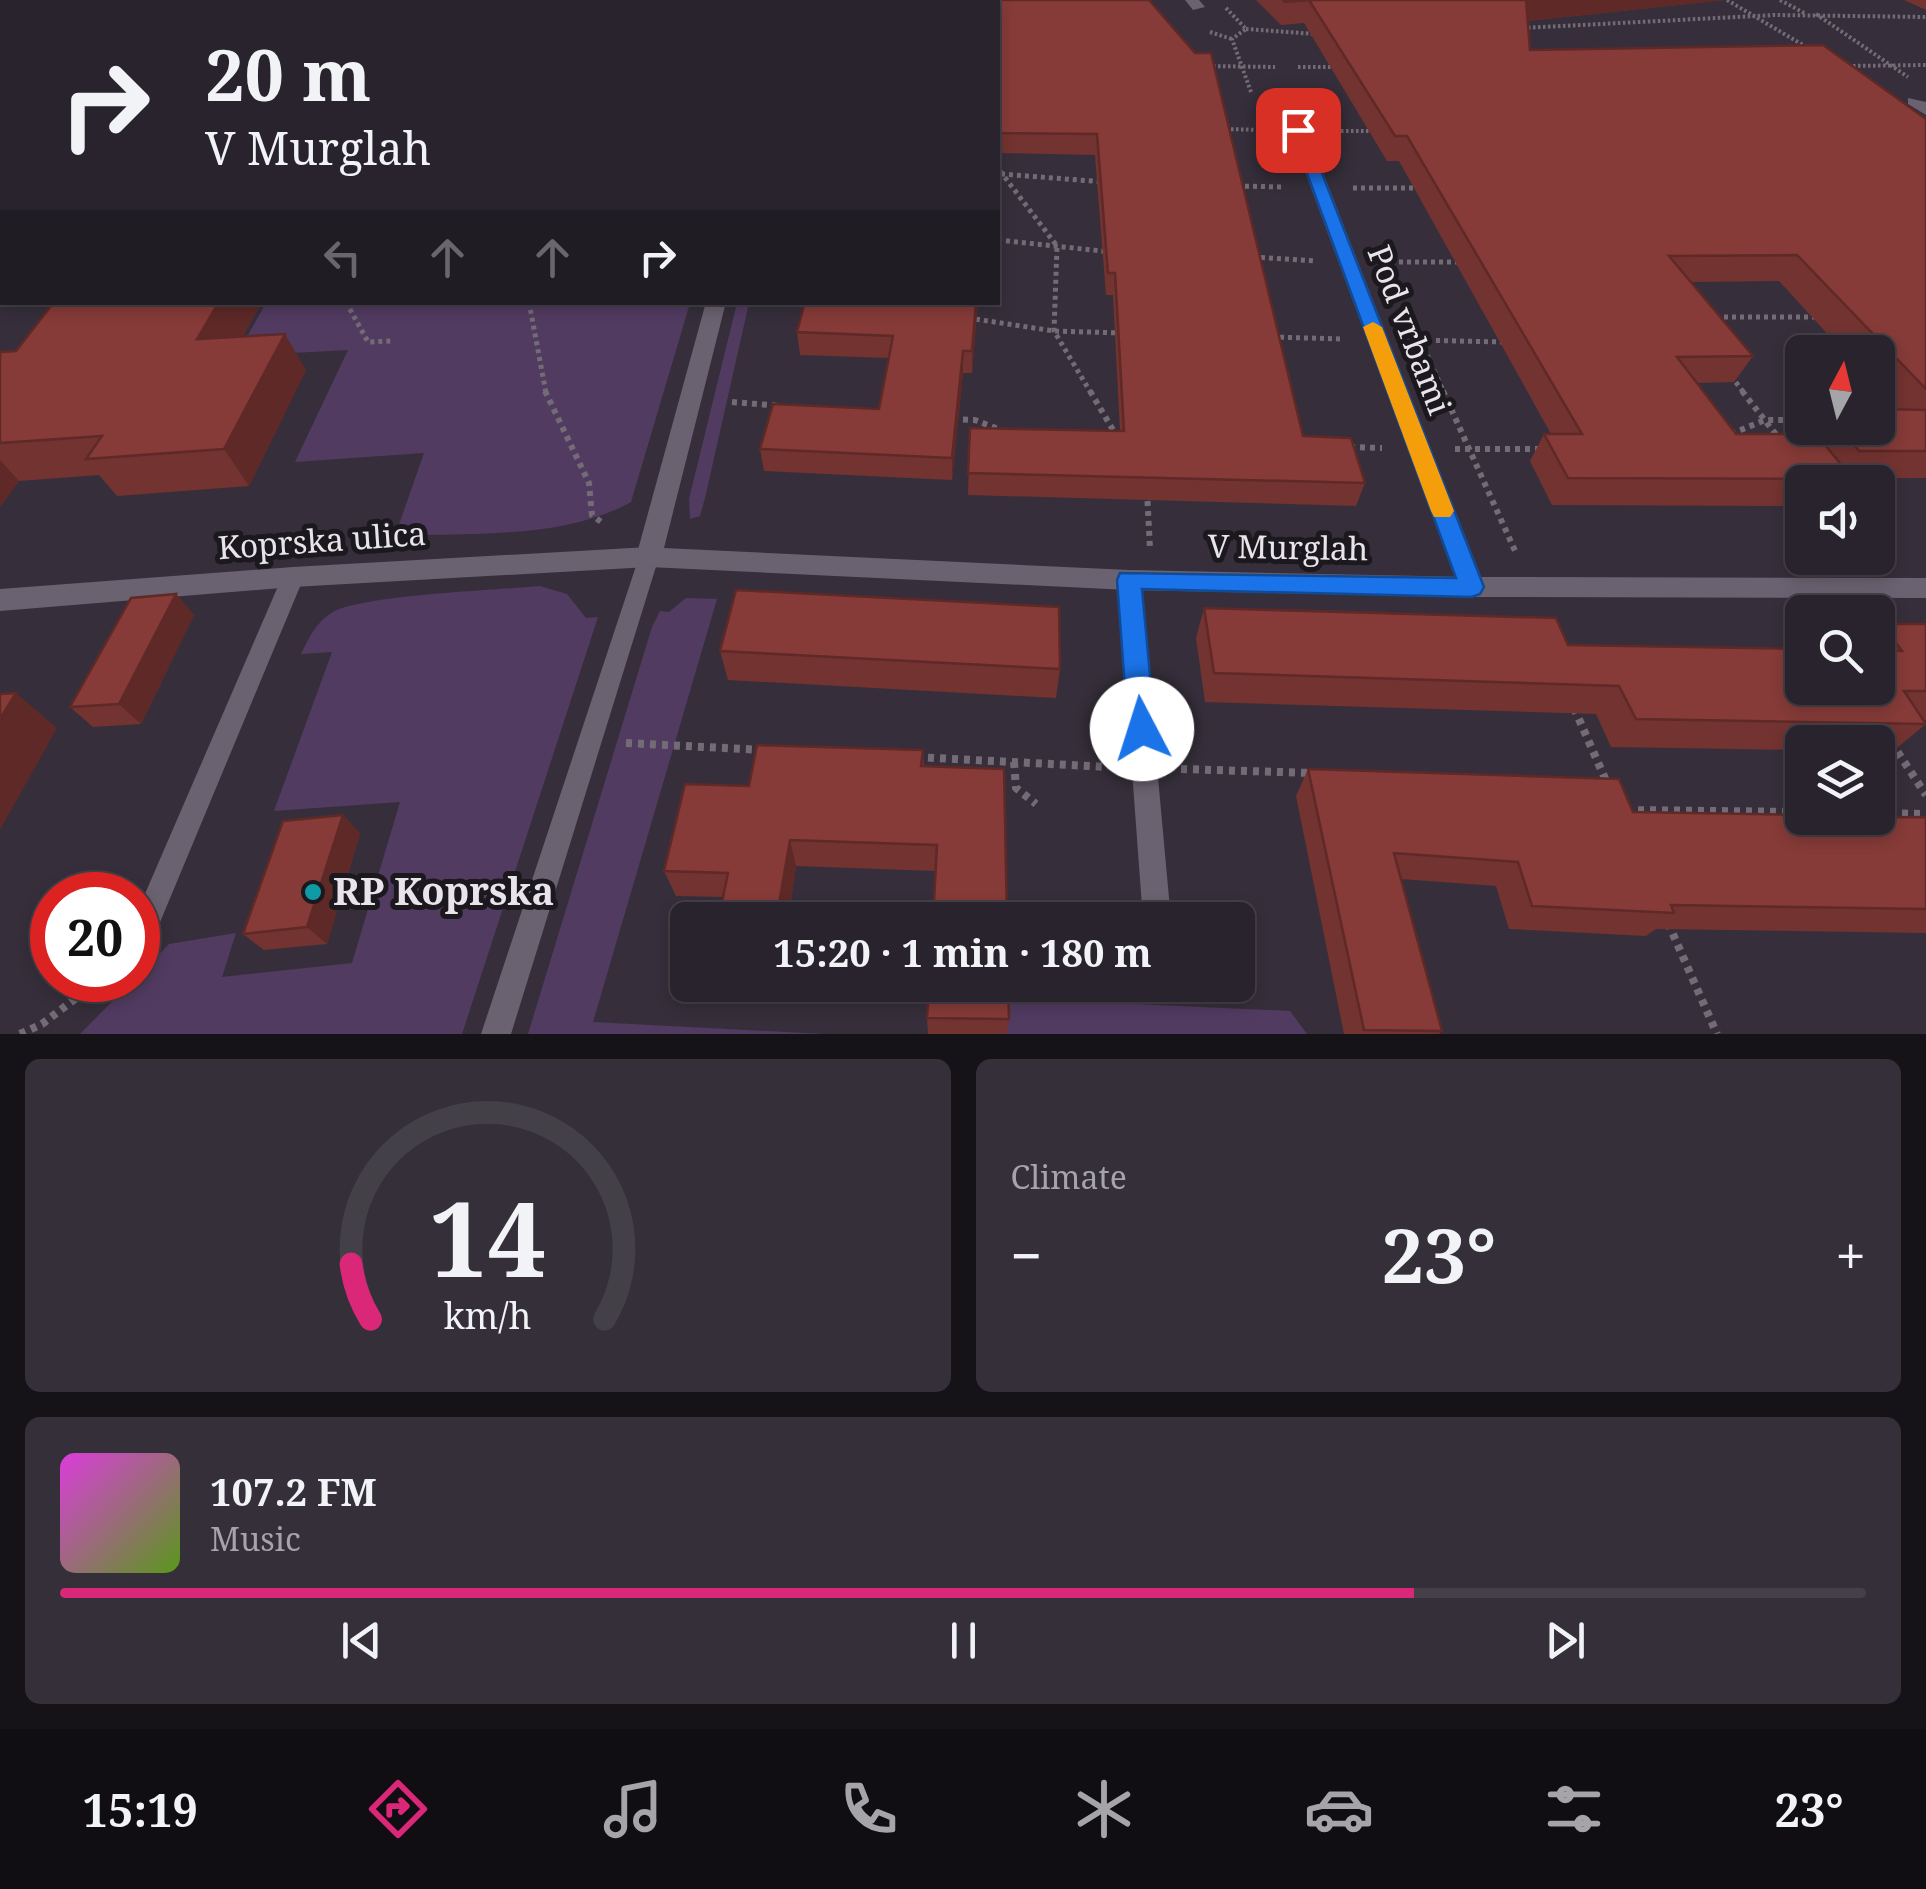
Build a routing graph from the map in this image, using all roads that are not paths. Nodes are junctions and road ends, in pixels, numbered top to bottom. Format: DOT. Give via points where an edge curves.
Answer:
graph roads {
  1 [pos="1285,96"];
  2 [pos="715,305"];
  3 [pos="649,557"];
  4 [pos="294,577"];
  5 [pos="1129,580"];
  6 [pos="1472,587"];
  7 [pos="1926,588"];
  8 [pos="0,600"];
  9 [pos="160,888"];
  10 [pos="1156,902"];
  11 [pos="496,1034"];
  1 -- 6 [label="street, Pod vrbami"];
  2 -- 3 [label="street"];
  3 -- 4 [label="street, Koprska ulica"];
  3 -- 5 [label="street, V Murglah"];
  3 -- 11 [label="lane"];
  4 -- 8 [label="street, Koprska ulica"];
  4 -- 9 [label="lane"];
  5 -- 6 [label="street, V Murglah"];
  5 -- 10 [label="lane"];
  6 -- 7 [label="street, V Murglah"];
}
